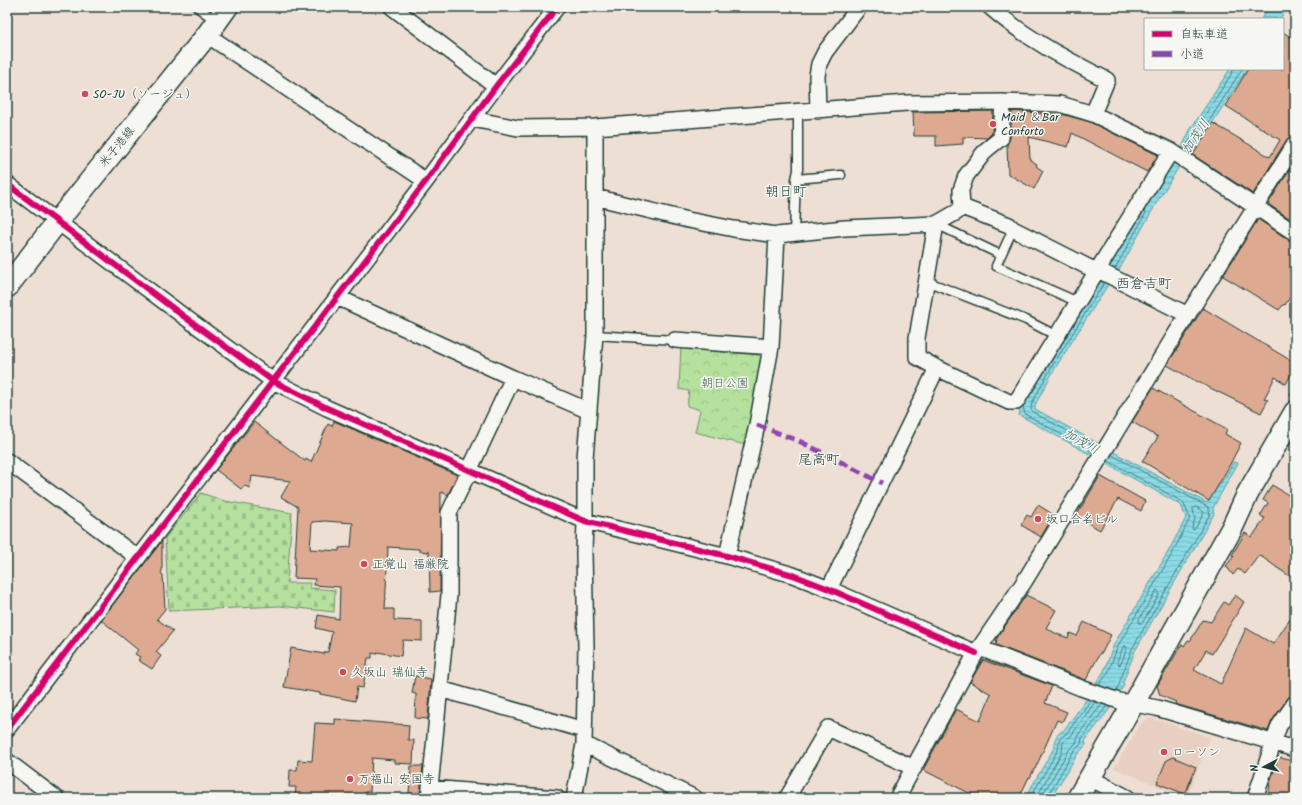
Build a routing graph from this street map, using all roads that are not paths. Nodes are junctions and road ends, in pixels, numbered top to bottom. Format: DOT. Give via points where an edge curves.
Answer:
graph roads {
  1 [pos="197,7"];
  2 [pos="392,7"];
  3 [pos="557,7"];
  4 [pos="859,7"];
  5 [pos="990,7"];
  6 [pos="217,21"];
  7 [pos="496,86"];
  8 [pos="1003,102"];
  9 [pos="818,111"];
  10 [pos="798,112"];
  11 [pos="1093,114"];
  12 [pos="472,119"];
  13 [pos="596,127"];
  14 [pos="1295,144"];
  15 [pos="1178,155"];
  16 [pos="841,175"];
  17 [pos="796,179"];
  18 [pos="426,181"];
  19 [pos="7,184"];
  20 [pos="595,197"];
  21 [pos="962,207"];
  22 [pos="1256,207"];
  23 [pos="56,222"];
  24 [pos="936,224"];
  25 [pos="1012,229"];
  26 [pos="794,233"];
  27 [pos="1295,233"];
  28 [pos="777,235"];
  29 [pos="1001,255"];
  30 [pos="1099,270"];
  31 [pos="926,281"];
  32 [pos="7,286"];
  33 [pos="337,296"];
  34 [pos="1078,302"];
  35 [pos="1188,315"];
  36 [pos="595,335"];
  37 [pos="1057,336"];
  38 [pos="675,340"];
  39 [pos="771,347"];
  40 [pos="937,368"];
  41 [pos="513,378"];
  42 [pos="273,381"];
  43 [pos="589,411"];
  44 [pos="1295,412"];
  45 [pos="7,461"];
  46 [pos="469,469"];
  47 [pos="585,521"];
  48 [pos="727,556"];
  49 [pos="137,557"];
  50 [pos="829,589"];
  51 [pos="978,651"];
  52 [pos="440,689"];
  53 [pos="1125,702"];
  54 [pos="1295,703"];
  55 [pos="7,729"];
  56 [pos="584,737"];
  57 [pos="1273,742"];
  58 [pos="1295,749"];
  59 [pos="7,761"];
  60 [pos="914,768"];
  61 [pos="1090,778"];
  62 [pos="429,793"];
  63 [pos="56,798"];
  64 [pos="557,798"];
  65 [pos="574,798"];
  66 [pos="695,798"];
  67 [pos="787,798"];
  68 [pos="897,798"];
  69 [pos="1078,798"];
  70 [pos="1128,798"];
  71 [pos="1256,798"];
  1 -- 6 [label="lane"];
  2 -- 7 [label="street"];
  3 -- 7 [label="street"];
  4 -- 9 [label="street" via="819,64"];
  5 -- 11 [label="street" via="1046,48 1107,80"];
  6 -- 18 [label="street"];
  6 -- 23 [label="street, 米子港線"];
  7 -- 12 [label="street"];
  8 -- 9 [label="street" via="907,103"];
  8 -- 11 [label="street" via="1060,104"];
  8 -- 21 [label="street" via="1001,138 986,150 966,176 961,190"];
  9 -- 10 [label="street"];
  10 -- 13 [label="street"];
  10 -- 17 [label="lane"];
  11 -- 15 [label="street"];
  12 -- 13 [label="street" via="518,128"];
  12 -- 18 [label="street"];
  13 -- 20 [label="street"];
  14 -- 22 [label="street"];
  15 -- 22 [label="street"];
  15 -- 30 [label="street"];
  16 -- 17 [label="lane"];
  17 -- 26 [label="lane"];
  18 -- 33 [label="street"];
  19 -- 23 [label="street"];
  20 -- 28 [label="street" via="688,220"];
  20 -- 36 [label="street"];
  21 -- 24 [label="street"];
  21 -- 25 [label="street" via="1009,225"];
  22 -- 27 [label="street"];
  22 -- 35 [label="street"];
  23 -- 32 [label="street, 米子港線"];
  23 -- 42 [label="street"];
  24 -- 26 [label="street"];
  24 -- 29 [label="lane"];
  24 -- 31 [label="street"];
  25 -- 29 [label="lane"];
  25 -- 30 [label="street"];
  26 -- 28 [label="street"];
  28 -- 39 [label="street"];
  29 -- 34 [label="lane" via="996,266"];
  30 -- 34 [label="street"];
  30 -- 35 [label="street"];
  31 -- 37 [label="lane" via="1026,320"];
  31 -- 40 [label="street" via="917,338 917,357"];
  33 -- 41 [label="street"];
  33 -- 42 [label="street"];
  34 -- 37 [label="street"];
  35 -- 51 [label="street" via="1024,582"];
  36 -- 38 [label="lane"];
  36 -- 43 [label="street"];
  37 -- 40 [label="street" via="1016,402 1008,402"];
  38 -- 39 [label="street"];
  39 -- 48 [label="street" via="757,426"];
  40 -- 50 [label="street"];
  41 -- 43 [label="street"];
  41 -- 46 [label="street"];
  42 -- 46 [label="street" via="327,408"];
  42 -- 49 [label="street"];
  43 -- 47 [label="street" via="585,458"];
  44 -- 53 [label="street" via="1248,493 1232,528"];
  45 -- 49 [label="street"];
  46 -- 47 [label="street"];
  46 -- 52 [label="street" via="449,513 449,595"];
  47 -- 48 [label="street"];
  47 -- 56 [label="street"];
  48 -- 50 [label="street" via="793,575"];
  49 -- 55 [label="street"];
  50 -- 51 [label="street"];
  51 -- 53 [label="street"];
  51 -- 60 [label="street"];
  52 -- 56 [label="street"];
  52 -- 62 [label="street"];
  53 -- 57 [label="street" via="1157,708"];
  53 -- 61 [label="street"];
  54 -- 57 [label="street" via="1279,726"];
  56 -- 65 [label="street"];
  56 -- 66 [label="street"];
  57 -- 58 [label="street"];
  57 -- 71 [label="street"];
  59 -- 63 [label="street"];
  60 -- 67 [label="street" via="828,728"];
  60 -- 68 [label="street"];
  61 -- 69 [label="street"];
  61 -- 70 [label="street"];
  62 -- 64 [label="street"];
}
